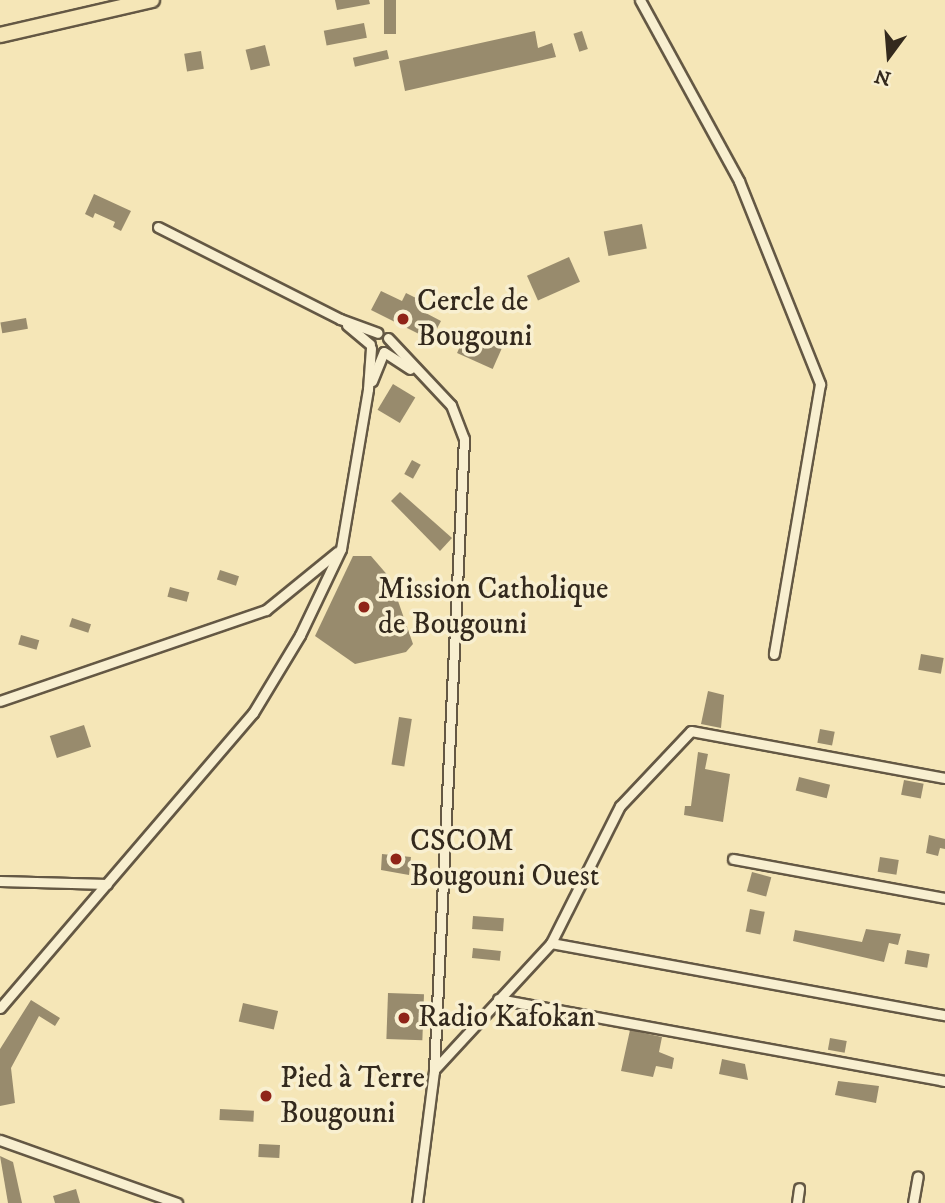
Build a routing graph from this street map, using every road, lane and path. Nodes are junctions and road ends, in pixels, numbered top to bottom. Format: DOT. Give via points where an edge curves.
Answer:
graph roads {
  1 [pos="152,0"];
  2 [pos="640,0"];
  3 [pos="0,35"];
  4 [pos="158,227"];
  5 [pos="340,319"];
  6 [pos="378,333"];
  7 [pos="388,338"];
  8 [pos="370,346"];
  9 [pos="384,352"];
  10 [pos="420,376"];
  11 [pos="368,389"];
  12 [pos="341,549"];
  13 [pos="774,654"];
  14 [pos="0,701"];
  15 [pos="945,778"];
  16 [pos="733,859"];
  17 [pos="0,881"];
  18 [pos="107,884"];
  19 [pos="945,898"];
  20 [pos="551,943"];
  21 [pos="498,999"];
  22 [pos="0,1008"];
  23 [pos="945,1015"];
  24 [pos="434,1070"];
  25 [pos="945,1081"];
  26 [pos="0,1140"];
  27 [pos="918,1177"];
  28 [pos="799,1188"];
  29 [pos="416,1202"];
  30 [pos="177,1203"];
  31 [pos="797,1203"];
  32 [pos="913,1203"];
  1 -- 3 [label="main road"];
  2 -- 13 [label="street" via="739,181 820,384"];
  4 -- 5 [label="street"];
  5 -- 6 [label="street"];
  5 -- 8 [label="street"];
  6 -- 7 [label="street"];
  6 -- 8 [label="street"];
  7 -- 9 [label="street"];
  7 -- 10 [label="street"];
  8 -- 9 [label="street"];
  8 -- 11 [label="street"];
  9 -- 10 [label="street"];
  9 -- 11 [label="street"];
  10 -- 24 [label="street" via="451,405 464,439"];
  11 -- 12 [label="street"];
  12 -- 14 [label="street" via="266,610"];
  12 -- 18 [label="street" via="300,635 253,713"];
  15 -- 20 [label="street" via="691,732 620,806"];
  16 -- 19 [label="street"];
  17 -- 18 [label="street"];
  18 -- 22 [label="street"];
  20 -- 21 [label="street"];
  20 -- 23 [label="street"];
  21 -- 24 [label="street"];
  21 -- 25 [label="street"];
  24 -- 29 [label="street"];
  26 -- 30 [label="street"];
  27 -- 32 [label="street"];
  28 -- 31 [label="street"];
}
